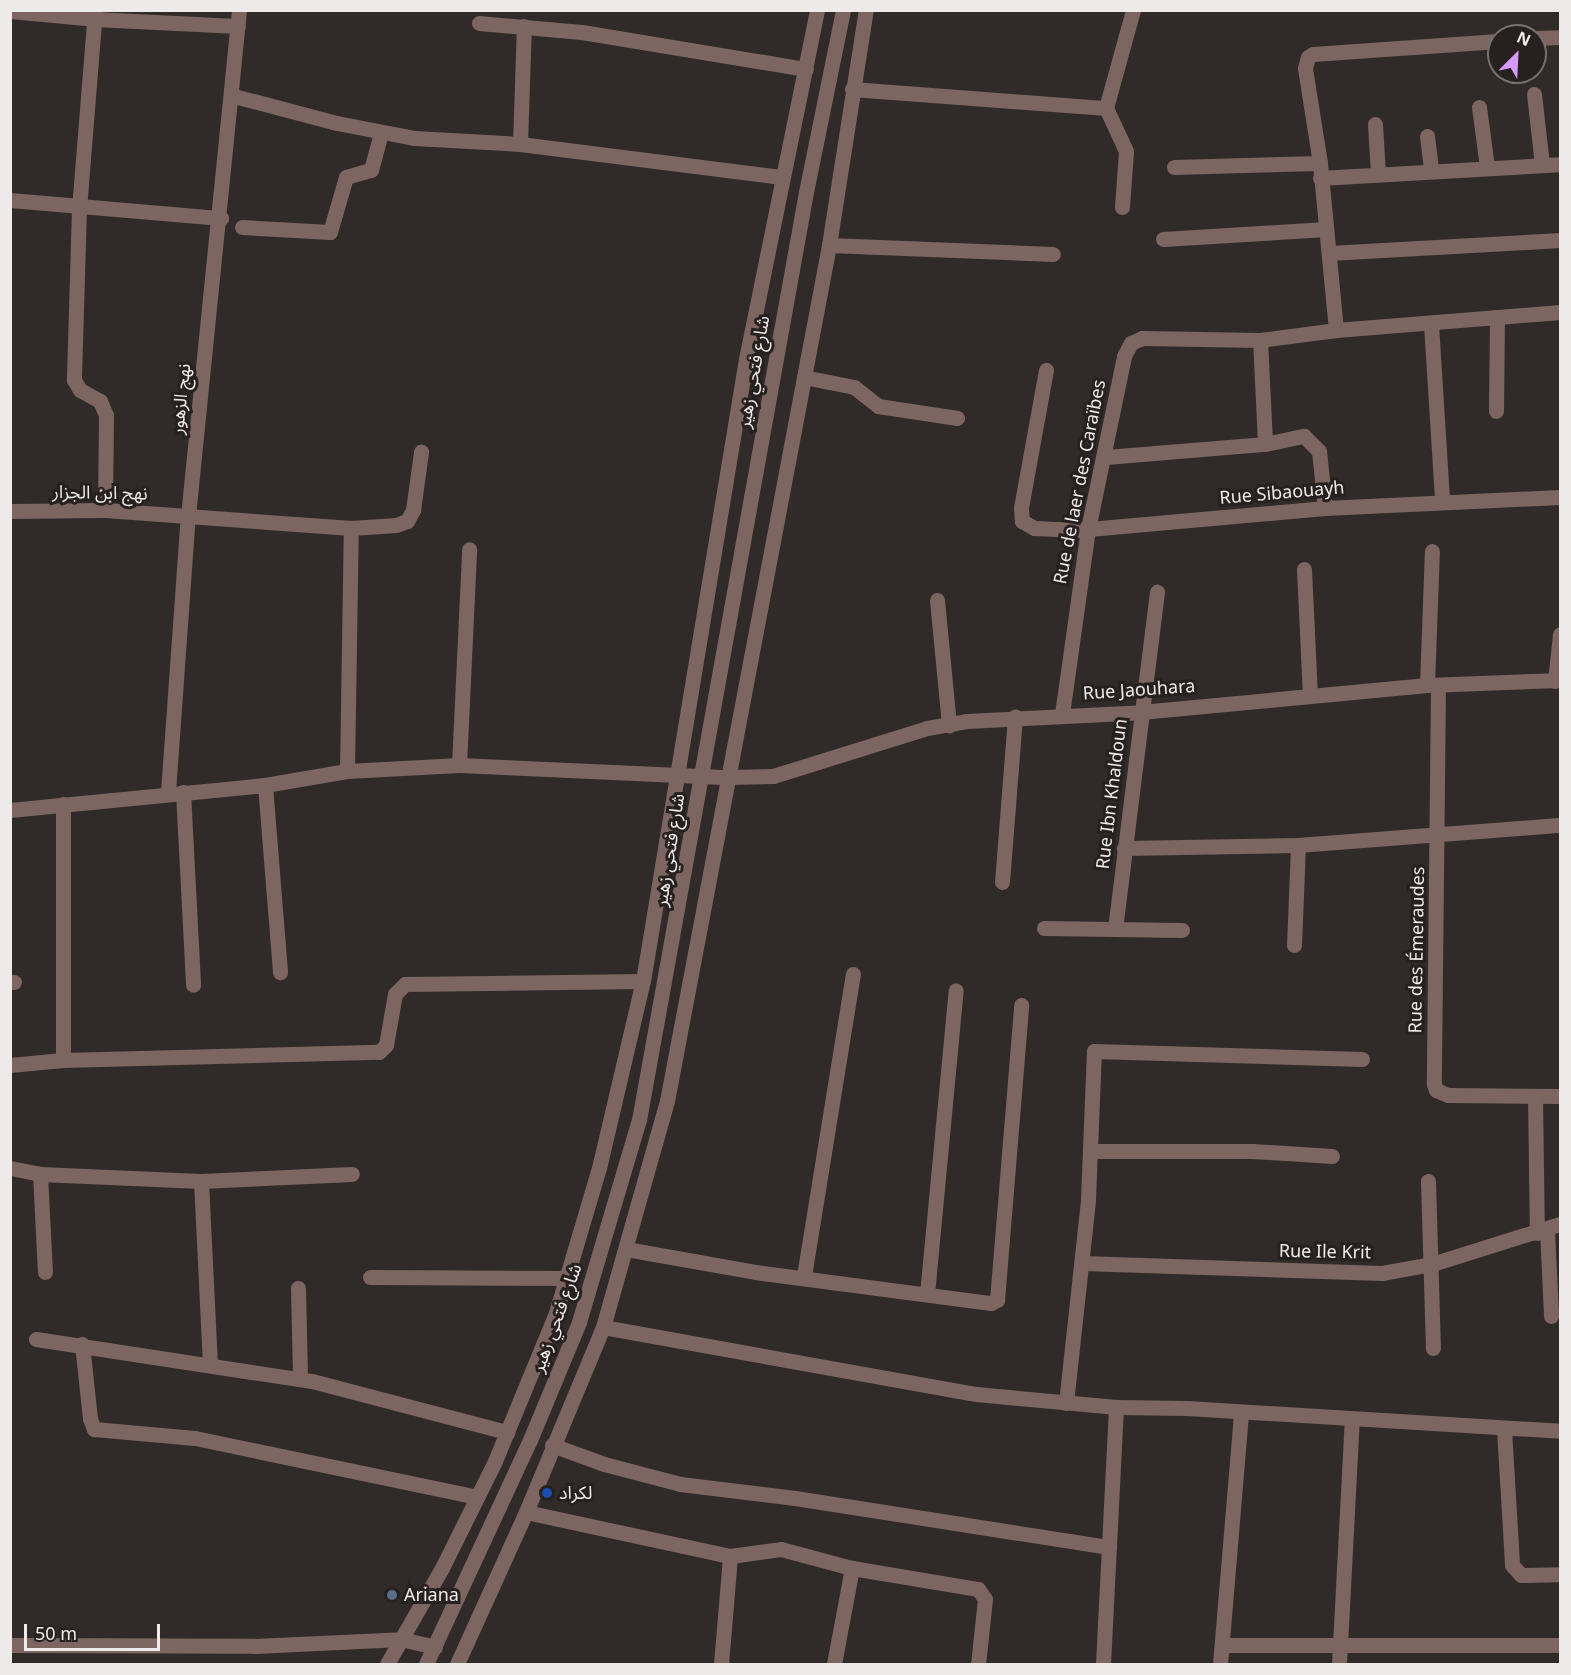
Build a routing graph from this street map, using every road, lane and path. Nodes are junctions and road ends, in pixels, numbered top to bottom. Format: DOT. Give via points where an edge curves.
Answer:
graph roads {
  1 [pos="817,10"];
  2 [pos="843,10"];
  3 [pos="866,10"];
  4 [pos="1133,10"];
  5 [pos="10,11"];
  6 [pos="95,15"];
  7 [pos="239,18"];
  8 [pos="479,23"];
  9 [pos="524,26"];
  10 [pos="1487,42"];
  11 [pos="806,69"];
  12 [pos="852,89"];
  13 [pos="1534,94"];
  14 [pos="234,96"];
  15 [pos="1479,107"];
  16 [pos="1107,108"];
  17 [pos="1375,124"];
  18 [pos="381,132"];
  19 [pos="1427,136"];
  20 [pos="520,144"];
  21 [pos="1542,164"];
  22 [pos="1560,164"];
  23 [pos="1174,167"];
  24 [pos="1487,167"];
  25 [pos="1431,169"];
  26 [pos="1320,170"];
  27 [pos="1378,173"];
  28 [pos="781,177"];
  29 [pos="10,200"];
  30 [pos="1122,207"];
  31 [pos="79,208"];
  32 [pos="221,218"];
  33 [pos="242,227"];
  34 [pos="1326,229"];
  35 [pos="1163,239"];
  36 [pos="1560,240"];
  37 [pos="829,244"];
  38 [pos="1329,253"];
  39 [pos="1053,254"];
  40 [pos="1560,312"];
  41 [pos="1497,318"];
  42 [pos="1431,324"];
  43 [pos="1336,330"];
  44 [pos="1260,340"];
  45 [pos="1046,370"];
  46 [pos="804,377"];
  47 [pos="1496,411"];
  48 [pos="957,418"];
  49 [pos="1264,444"];
  50 [pos="421,452"];
  51 [pos="1106,456"];
  52 [pos="1560,497"];
  53 [pos="1442,501"];
  54 [pos="1325,508"];
  55 [pos="105,510"];
  56 [pos="10,511"];
  57 [pos="188,516"];
  58 [pos="351,528"];
  59 [pos="1088,529"];
  60 [pos="470,549"];
  61 [pos="1432,551"];
  62 [pos="1304,569"];
  63 [pos="1157,592"];
  64 [pos="937,600"];
  65 [pos="1560,634"];
  66 [pos="1558,680"];
  67 [pos="1433,685"];
  68 [pos="1310,695"];
  69 [pos="1141,712"];
  70 [pos="1062,714"];
  71 [pos="1015,717"];
  72 [pos="949,725"];
  73 [pos="459,765"];
  74 [pos="347,771"];
  75 [pos="679,773"];
  76 [pos="702,776"];
  77 [pos="728,777"];
  78 [pos="264,785"];
  79 [pos="175,792"];
  80 [pos="63,804"];
  81 [pos="10,810"];
  82 [pos="1560,825"];
  83 [pos="1439,837"];
  84 [pos="1298,845"];
  85 [pos="1124,848"];
  86 [pos="1002,882"];
  87 [pos="1044,928"];
  88 [pos="1115,929"];
  89 [pos="1182,930"];
  90 [pos="1294,945"];
  91 [pos="280,972"];
  92 [pos="853,974"];
  93 [pos="644,981"];
  94 [pos="193,985"];
  95 [pos="956,990"];
  96 [pos="1021,1005"];
  97 [pos="1362,1059"];
  98 [pos="63,1060"];
  99 [pos="10,1065"];
  100 [pos="1560,1096"];
  101 [pos="1535,1098"];
  102 [pos="1091,1151"];
  103 [pos="1332,1156"];
  104 [pos="10,1168"];
  105 [pos="40,1174"];
  106 [pos="352,1174"];
  107 [pos="201,1181"];
  108 [pos="1428,1181"];
  109 [pos="1548,1229"];
  110 [pos="626,1249"];
  111 [pos="1082,1263"];
  112 [pos="1432,1264"];
  113 [pos="45,1272"];
  114 [pos="804,1276"];
  115 [pos="370,1277"];
  116 [pos="568,1278"];
  117 [pos="298,1288"];
  118 [pos="927,1294"];
  119 [pos="1551,1316"];
  120 [pos="603,1327"];
  121 [pos="36,1339"];
  122 [pos="82,1344"];
  123 [pos="1433,1348"];
  124 [pos="210,1363"];
  125 [pos="300,1379"];
  126 [pos="1066,1403"];
  127 [pos="1116,1407"];
  128 [pos="1241,1412"];
  129 [pos="1352,1419"];
  130 [pos="1504,1429"];
  131 [pos="1560,1431"];
  132 [pos="507,1432"];
  133 [pos="552,1445"];
  134 [pos="477,1497"];
  135 [pos="526,1512"];
  136 [pos="1109,1547"];
  137 [pos="730,1556"];
  138 [pos="852,1568"];
  139 [pos="1560,1574"];
  140 [pos="401,1638"];
  141 [pos="10,1645"];
  142 [pos="1222,1645"];
  143 [pos="1560,1645"];
  144 [pos="1339,1646"];
  145 [pos="435,1647"];
  146 [pos="387,1665"];
  147 [pos="426,1665"];
  148 [pos="457,1665"];
  149 [pos="721,1665"];
  150 [pos="834,1665"];
  151 [pos="978,1665"];
  152 [pos="1103,1665"];
  153 [pos="1220,1665"];
  154 [pos="1339,1665"];
  1 -- 11 [label="street"];
  2 -- 76 [label="street, شارع فتحي زهير" via="806,192"];
  3 -- 12 [label="street"];
  4 -- 16 [label="street"];
  5 -- 6 [label="street"];
  6 -- 7 [label="street"];
  6 -- 31 [label="street"];
  7 -- 14 [label="street, نهج الزهور"];
  8 -- 9 [label="street"];
  9 -- 11 [label="street"];
  9 -- 20 [label="street"];
  10 -- 26 [label="street" via="1313,54 1305,68"];
  11 -- 28 [label="street"];
  12 -- 16 [label="street"];
  12 -- 37 [label="street"];
  13 -- 21 [label="street"];
  14 -- 18 [label="street"];
  14 -- 32 [label="street, نهج الزهور"];
  15 -- 24 [label="street"];
  16 -- 30 [label="street" via="1126,151"];
  17 -- 27 [label="street"];
  18 -- 20 [label="street"];
  18 -- 33 [label="street" via="371,170 346,177 330,232"];
  19 -- 25 [label="street"];
  20 -- 28 [label="street"];
  21 -- 22 [label="street"];
  21 -- 24 [label="street"];
  23 -- 26 [label="street"];
  24 -- 25 [label="street"];
  25 -- 27 [label="street"];
  26 -- 27 [label="street"];
  26 -- 34 [label="street"];
  28 -- 75 [label="street" via="746,359"];
  29 -- 31 [label="street"];
  31 -- 32 [label="street"];
  31 -- 55 [label="street" via="74,380 80,390 100,401 106,415"];
  32 -- 57 [label="street, نهج الزهور"];
  34 -- 35 [label="street"];
  34 -- 38 [label="street"];
  36 -- 38 [label="street"];
  37 -- 39 [label="street"];
  37 -- 46 [label="street"];
  38 -- 43 [label="street"];
  40 -- 41 [label="street"];
  41 -- 42 [label="street"];
  41 -- 47 [label="street"];
  42 -- 43 [label="street"];
  42 -- 53 [label="street"];
  43 -- 44 [label="street"];
  44 -- 49 [label="street"];
  44 -- 51 [label="street, Rue de laer des Caraïbes" via="1142,338 1131,343 1124,356"];
  45 -- 59 [label="street, Rue Sibaouayh" via="1021,508 1022,521 1034,528"];
  46 -- 48 [label="street" via="854,387 878,406"];
  46 -- 77 [label="street"];
  49 -- 51 [label="street"];
  49 -- 54 [label="street" via="1304,436 1315,444"];
  50 -- 58 [label="street, نهج ابن الجزار" via="413,510 407,521"];
  51 -- 59 [label="street, Rue de laer des Caraïbes"];
  52 -- 53 [label="street, Rue Sibaouayh"];
  53 -- 54 [label="street, Rue Sibaouayh"];
  54 -- 59 [label="street, Rue Sibaouayh"];
  55 -- 56 [label="street, نهج ابن الجزار"];
  55 -- 57 [label="street, نهج ابن الجزار"];
  57 -- 58 [label="street, نهج ابن الجزار"];
  57 -- 79 [label="street, نهج الزهور"];
  58 -- 74 [label="street"];
  59 -- 70 [label="street, Rue de laer des Caraïbes"];
  60 -- 73 [label="street"];
  61 -- 67 [label="street, Rue des Émeraudes"];
  62 -- 68 [label="street"];
  63 -- 69 [label="street, Rue Ibn Khaldoun"];
  64 -- 72 [label="street"];
  65 -- 66 [label="street"];
  66 -- 67 [label="street, Rue Jaouhara"];
  67 -- 68 [label="street, Rue Jaouhara"];
  67 -- 83 [label="street, Rue des Émeraudes"];
  68 -- 69 [label="street, Rue Jaouhara"];
  69 -- 70 [label="street, Rue Jaouhara"];
  69 -- 85 [label="street, Rue Ibn Khaldoun"];
  70 -- 71 [label="street, Rue Jaouhara"];
  71 -- 72 [label="street, Rue Jaouhara"];
  71 -- 86 [label="street"];
  72 -- 77 [label="street, Rue Jaouhara" via="792,772"];
  73 -- 74 [label="street, Rue Jaouhara"];
  73 -- 75 [label="street, Rue Jaouhara"];
  74 -- 78 [label="street, Rue Jaouhara"];
  75 -- 76 [label="street, Rue Jaouhara"];
  75 -- 93 [label="street"];
  76 -- 77 [label="street, Rue Jaouhara"];
  76 -- 145 [label="street, شارع فتحي زهير" via="652,1060 605,1244 579,1322 535,1430"];
  77 -- 110 [label="street" via="667,1101"];
  78 -- 79 [label="street, Rue Jaouhara"];
  78 -- 91 [label="street"];
  79 -- 80 [label="street, Rue Jaouhara"];
  79 -- 94 [label="street, نهج الزهور"];
  80 -- 81 [label="street, Rue Jaouhara"];
  80 -- 98 [label="street"];
  82 -- 83 [label="street"];
  83 -- 84 [label="street"];
  83 -- 101 [label="street, Rue des Émeraudes" via="1436,1090 1448,1095"];
  84 -- 85 [label="street"];
  84 -- 90 [label="street"];
  85 -- 88 [label="street, Rue Ibn Khaldoun"];
  87 -- 88 [label="street"];
  88 -- 89 [label="street"];
  92 -- 114 [label="street"];
  93 -- 98 [label="street" via="405,984 394,994 386,1044 379,1052"];
  93 -- 116 [label="street"];
  95 -- 118 [label="street"];
  96 -- 118 [label="street" via="997,1300 991,1303"];
  97 -- 102 [label="street" via="1100,1049 1091,1058"];
  98 -- 99 [label="street"];
  100 -- 101 [label="street, Rue des Émeraudes"];
  101 -- 109 [label="street"];
  102 -- 103 [label="street" via="1252,1151"];
  102 -- 111 [label="street"];
  104 -- 105 [label="street"];
  105 -- 107 [label="street"];
  105 -- 113 [label="street"];
  106 -- 107 [label="street"];
  107 -- 124 [label="street"];
  108 -- 112 [label="street"];
  109 -- 112 [label="street, Rue Ile Krit"];
  109 -- 119 [label="street"];
  110 -- 114 [label="street"];
  110 -- 120 [label="street"];
  111 -- 112 [label="street, Rue Ile Krit" via="1360,1274"];
  111 -- 126 [label="street"];
  112 -- 123 [label="street"];
  114 -- 118 [label="street"];
  115 -- 116 [label="street"];
  116 -- 132 [label="street"];
  117 -- 125 [label="street"];
  120 -- 126 [label="street" via="886,1380"];
  120 -- 133 [label="street"];
  121 -- 122 [label="street"];
  122 -- 124 [label="street"];
  122 -- 134 [label="street" via="94,1429 195,1438"];
  124 -- 125 [label="street"];
  125 -- 132 [label="street"];
  126 -- 127 [label="street"];
  127 -- 128 [label="street"];
  127 -- 136 [label="street"];
  128 -- 129 [label="street"];
  128 -- 142 [label="street"];
  129 -- 130 [label="street"];
  129 -- 144 [label="street"];
  130 -- 131 [label="street"];
  130 -- 139 [label="street" via="1512,1565 1521,1575"];
  132 -- 134 [label="street"];
  133 -- 135 [label="street"];
  133 -- 136 [label="street" via="604,1464 680,1484"];
  134 -- 140 [label="street"];
  135 -- 137 [label="street"];
  135 -- 148 [label="street"];
  136 -- 152 [label="street"];
  137 -- 138 [label="street" via="781,1549"];
  137 -- 149 [label="street"];
  138 -- 150 [label="street"];
  138 -- 151 [label="street" via="981,1591 985,1599"];
  140 -- 141 [label="street" via="255,1646"];
  140 -- 145 [label="street"];
  140 -- 146 [label="street"];
  142 -- 144 [label="street"];
  142 -- 153 [label="street"];
  143 -- 144 [label="street"];
  144 -- 154 [label="street"];
  145 -- 147 [label="street, شارع فتحي زهير"];
}
